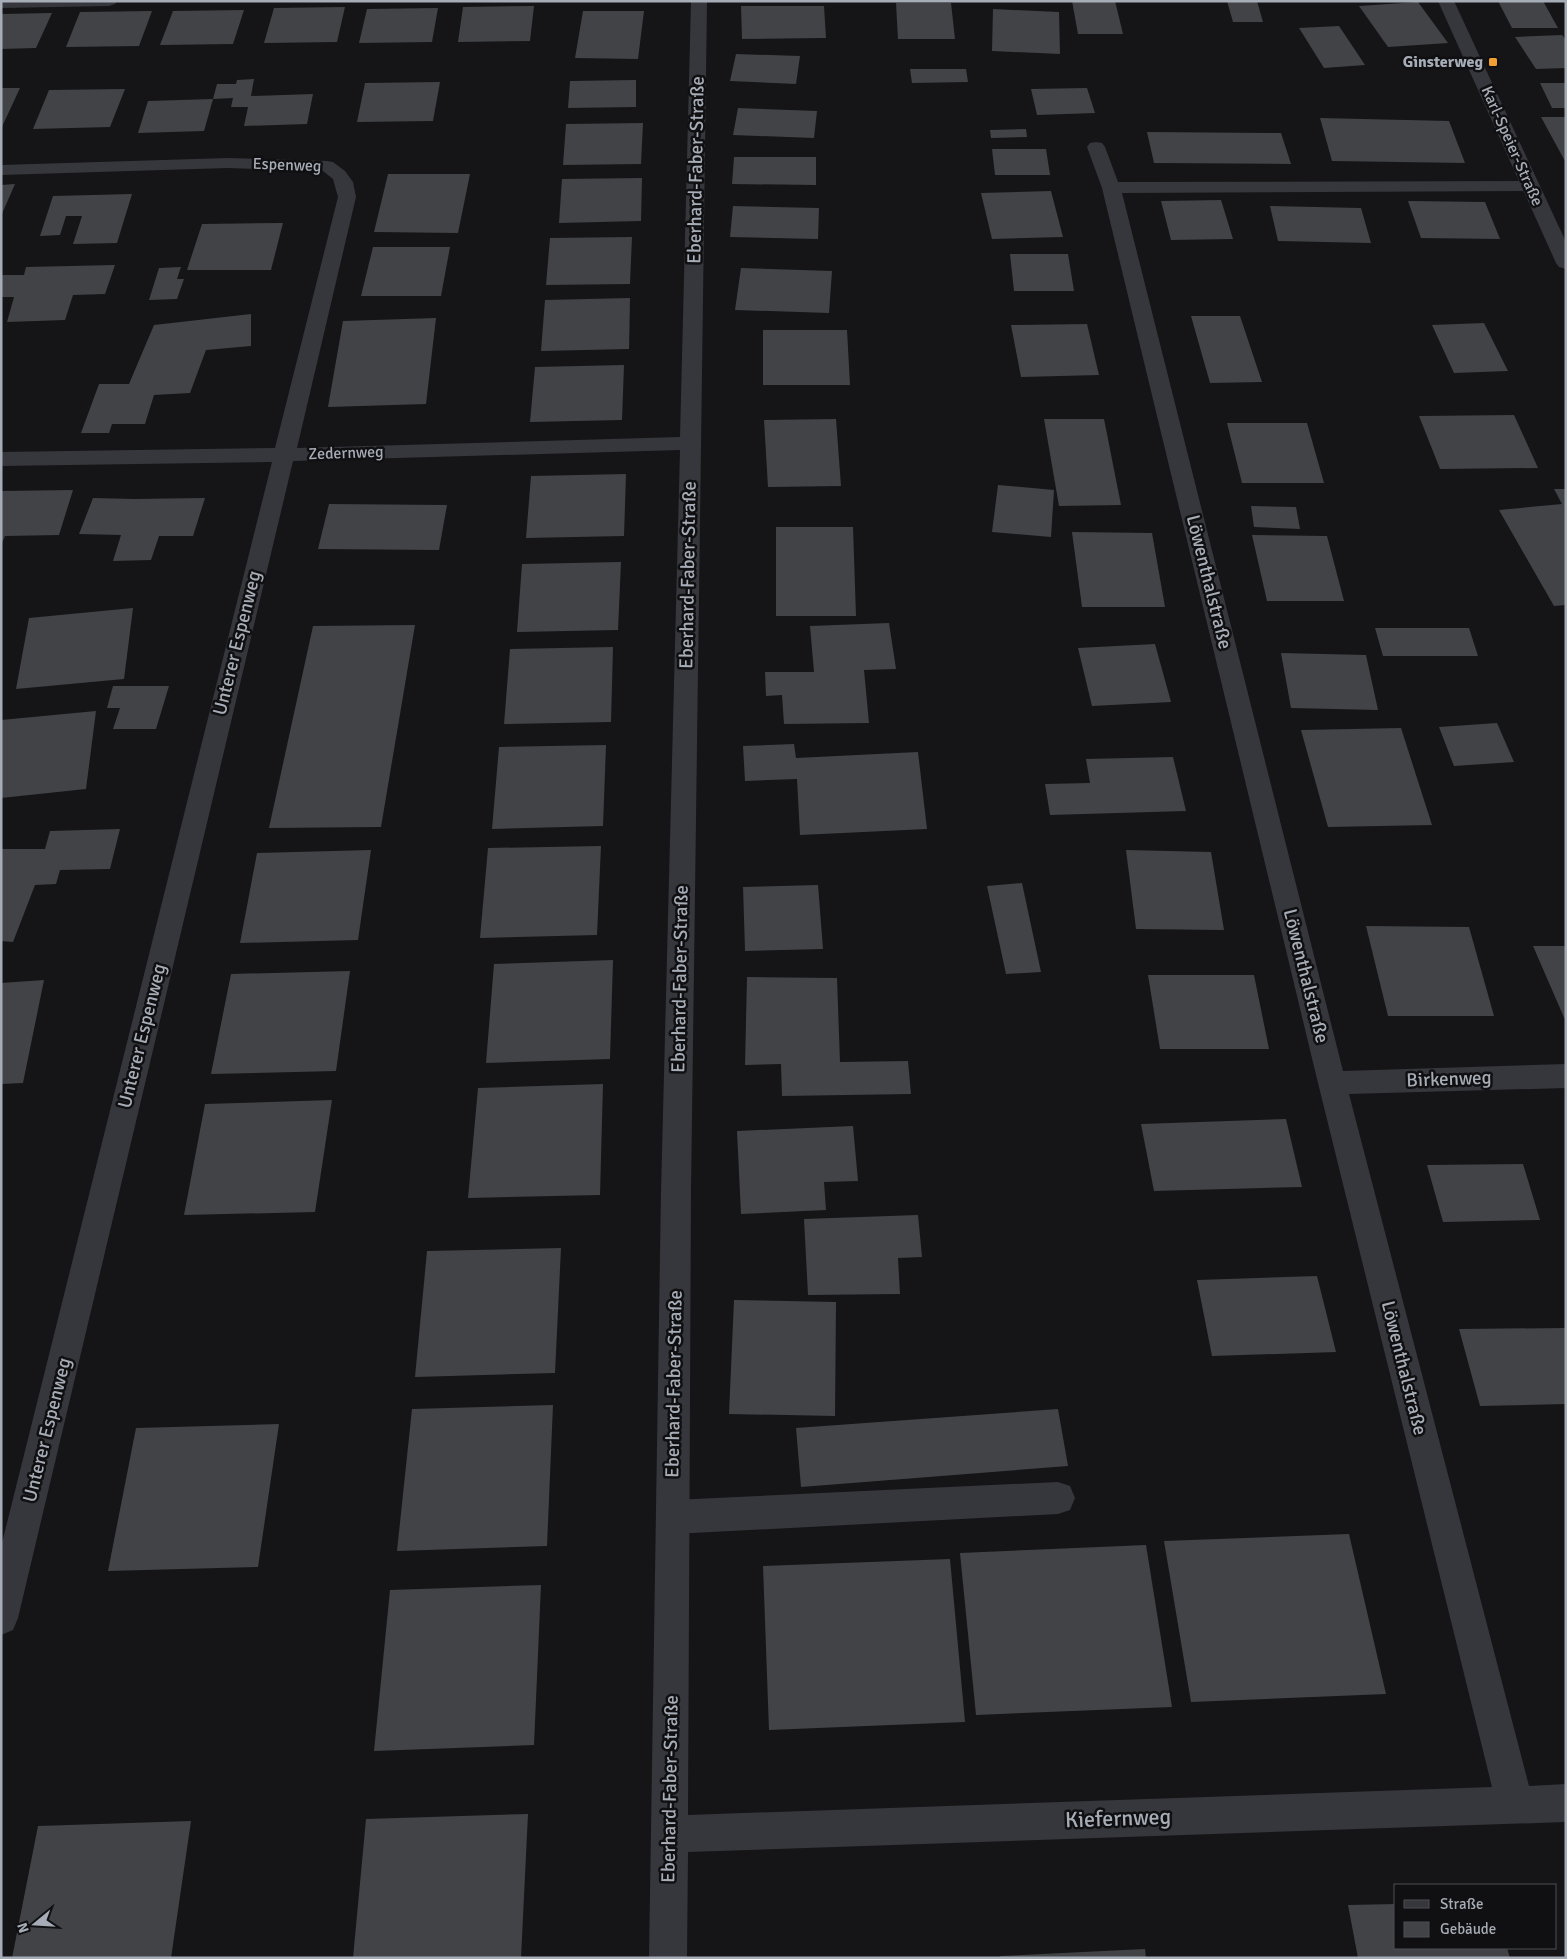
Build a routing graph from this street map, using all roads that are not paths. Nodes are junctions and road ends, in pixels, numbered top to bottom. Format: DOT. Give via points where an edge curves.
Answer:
graph roads {
  1 [pos="109,1"];
  2 [pos="699,1"];
  3 [pos="1446,1"];
  4 [pos="1,3"];
  5 [pos="1096,147"];
  6 [pos="1,170"];
  7 [pos="1530,186"];
  8 [pos="1111,188"];
  9 [pos="1566,263"];
  10 [pos="690,444"];
  11 [pos="283,454"];
  12 [pos="1,458"];
  13 [pos="1566,1076"];
  14 [pos="1332,1083"];
  15 [pos="1058,1498"];
  16 [pos="673,1517"];
  17 [pos="1,1618"];
  18 [pos="1566,1803"];
  19 [pos="1515,1804"];
  20 [pos="670,1834"];
  21 [pos="668,1958"];
  1 -- 4 [label="street"];
  2 -- 10 [label="street, Eberhard-Faber-Straße"];
  3 -- 7 [label="street, Karl-Speier-Straße"];
  5 -- 8 [label="street, Löwenthalstraße"];
  6 -- 11 [label="street, Espenweg" via="228,164 327,166 338,172 345,183 347,197"];
  7 -- 8 [label="street"];
  7 -- 9 [label="street, Karl-Speier-Straße"];
  8 -- 14 [label="street, Löwenthalstraße"];
  10 -- 11 [label="street, Zedernweg"];
  10 -- 16 [label="street, Eberhard-Faber-Straße"];
  11 -- 12 [label="street, Zedernweg"];
  11 -- 17 [label="street, Unterer Espenweg"];
  13 -- 14 [label="street, Birkenweg"];
  14 -- 19 [label="street, Löwenthalstraße"];
  15 -- 16 [label="street"];
  16 -- 20 [label="street, Eberhard-Faber-Straße"];
  18 -- 19 [label="street, Kiefernweg"];
  19 -- 20 [label="street, Kiefernweg"];
  20 -- 21 [label="street, Eberhard-Faber-Straße"];
}
